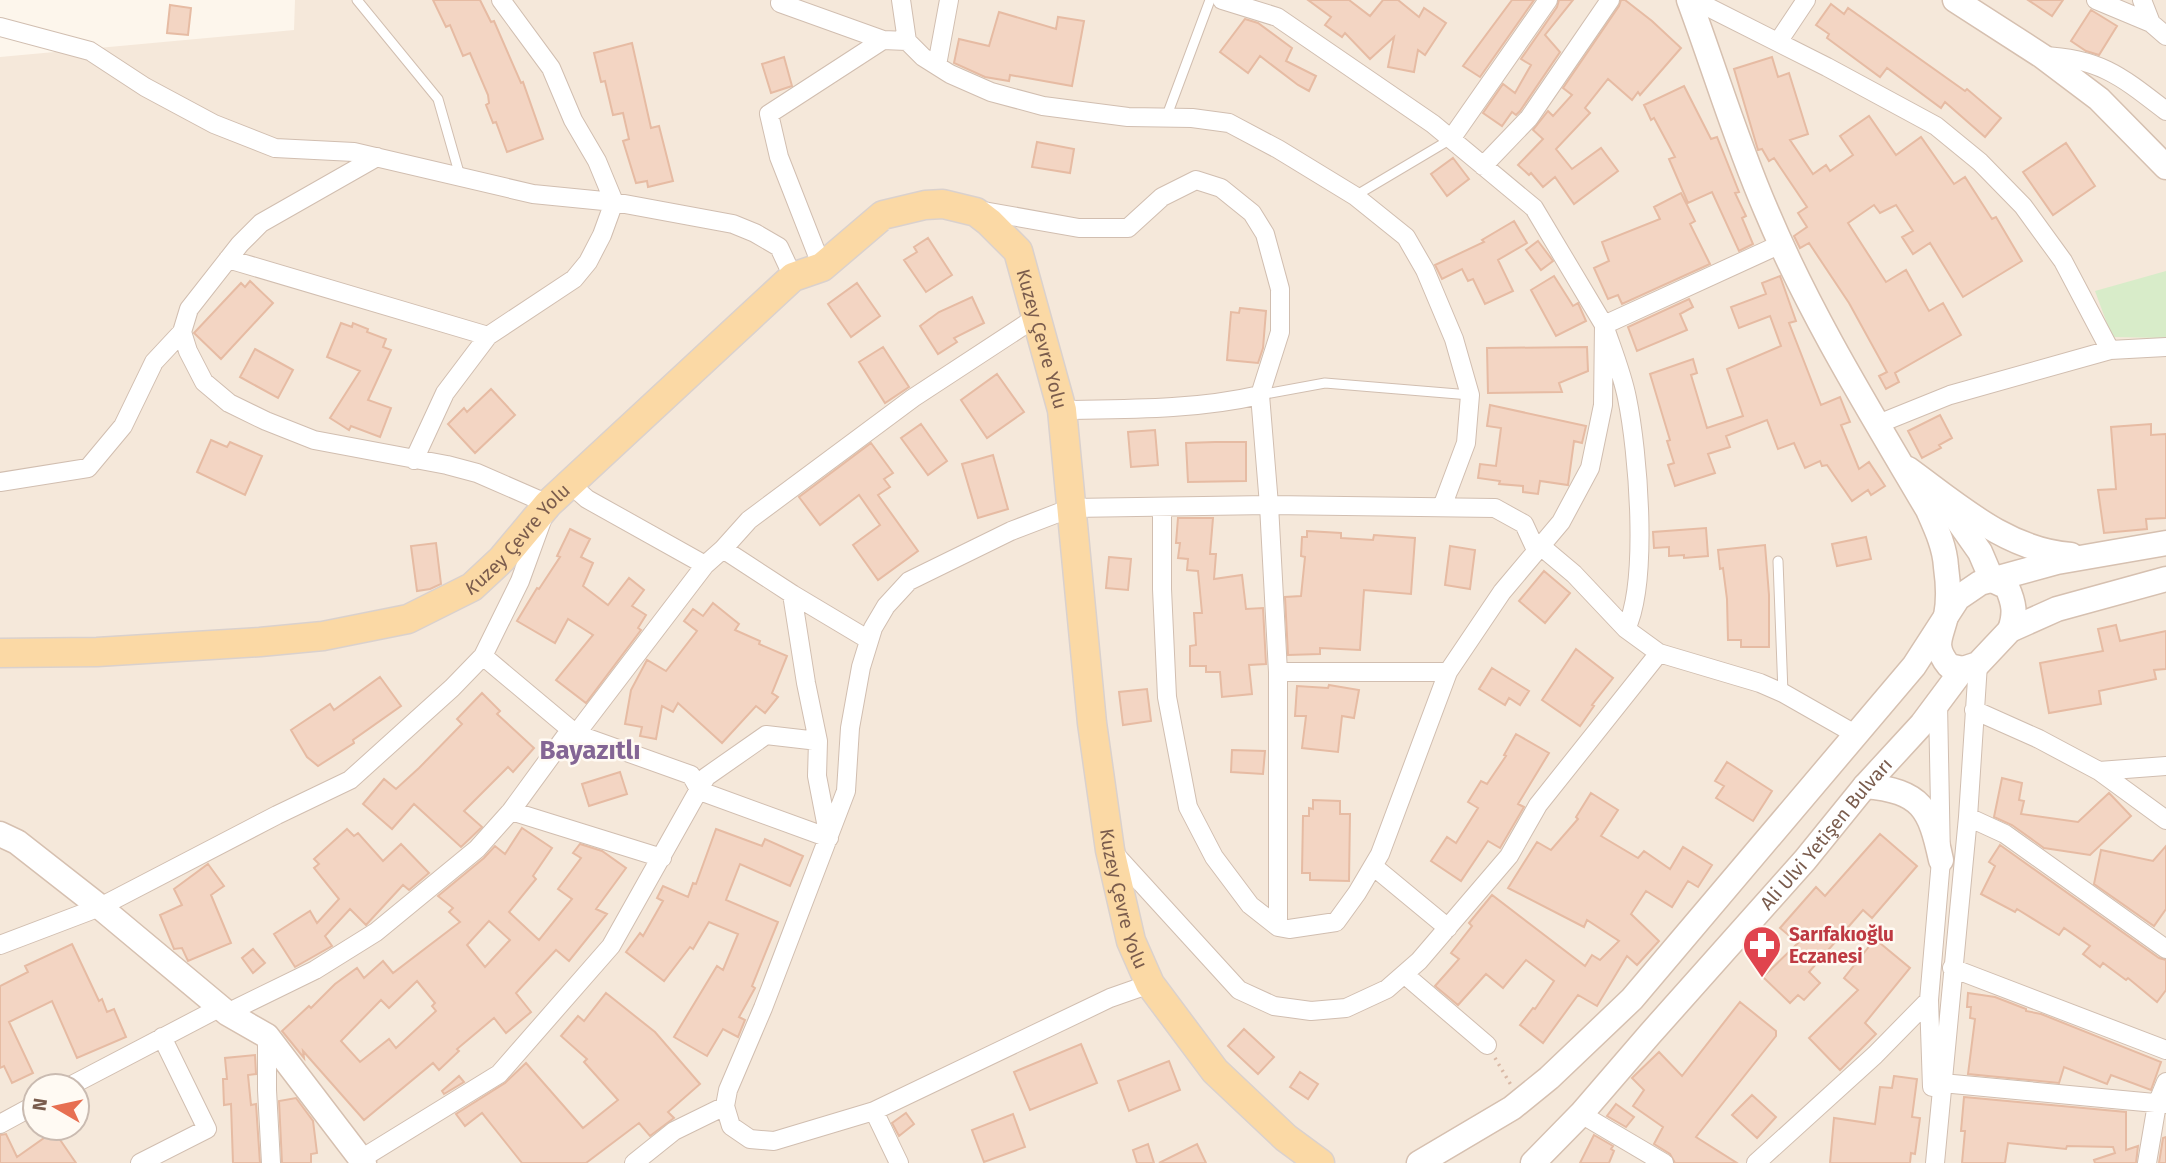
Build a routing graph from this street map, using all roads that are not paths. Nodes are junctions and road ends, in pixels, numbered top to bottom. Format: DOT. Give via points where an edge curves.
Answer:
graph roads {
  1 [pos="357,0"];
  2 [pos="501,0"];
  3 [pos="901,0"];
  4 [pos="949,0"];
  5 [pos="1210,0"];
  6 [pos="1222,0"];
  7 [pos="1256,0"];
  8 [pos="1548,0"];
  9 [pos="1610,0"];
  10 [pos="1689,0"];
  11 [pos="1694,0"];
  12 [pos="1806,0"];
  13 [pos="1955,0"];
  14 [pos="2096,0"];
  15 [pos="2142,0"];
  16 [pos="780,4"];
  17 [pos="1277,17"];
  18 [pos="2151,23"];
  19 [pos="0,27"];
  20 [pos="2166,36"];
  21 [pos="883,40"];
  22 [pos="907,41"];
  23 [pos="1778,42"];
  24 [pos="2042,56"];
  25 [pos="936,65"];
  26 [pos="2166,111"];
  27 [pos="1166,118"];
  28 [pos="1451,139"];
  29 [pos="377,157"];
  30 [pos="1483,166"];
  31 [pos="2166,167"];
  32 [pos="460,176"];
  33 [pos="1355,197"];
  34 [pos="614,202"];
  35 [pos="961,207"];
  36 [pos="1781,244"];
  37 [pos="228,259"];
  38 [pos="822,267"];
  39 [pos="793,277"];
  40 [pos="1035,318"];
  41 [pos="1604,325"];
  42 [pos="182,332"];
  43 [pos="488,336"];
  44 [pos="2166,348"];
  45 [pos="2110,350"];
  46 [pos="1261,394"];
  47 [pos="1470,395"];
  48 [pos="1062,410"];
  49 [pos="1878,424"];
  50 [pos="414,460"];
  51 [pos="1902,464"];
  52 [pos="0,482"];
  53 [pos="570,484"];
  54 [pos="548,504"];
  55 [pos="1269,506"];
  56 [pos="1442,507"];
  57 [pos="1071,508"];
  58 [pos="1162,508"];
  59 [pos="2166,544"];
  60 [pos="723,549"];
  61 [pos="1536,550"];
  62 [pos="2091,556"];
  63 [pos="1778,561"];
  64 [pos="705,565"];
  65 [pos="2166,579"];
  66 [pos="1992,580"];
  67 [pos="792,594"];
  68 [pos="1946,615"];
  69 [pos="1626,629"];
  70 [pos="2010,630"];
  71 [pos="869,639"];
  72 [pos="0,653"];
  73 [pos="1659,653"];
  74 [pos="483,656"];
  75 [pos="1970,666"];
  76 [pos="1278,672"];
  77 [pos="1448,672"];
  78 [pos="1783,693"];
  79 [pos="1938,703"];
  80 [pos="1974,710"];
  81 [pos="576,734"];
  82 [pos="1855,734"];
  83 [pos="818,741"];
  84 [pos="2166,766"];
  85 [pos="2099,771"];
  86 [pos="1865,786"];
  87 [pos="700,791"];
  88 [pos="512,811"];
  89 [pos="1968,817"];
  90 [pos="2166,820"];
  91 [pos="0,834"];
  92 [pos="829,838"];
  93 [pos="1110,849"];
  94 [pos="662,858"];
  95 [pos="1941,860"];
  96 [pos="1373,866"];
  97 [pos="100,907"];
  98 [pos="1278,927"];
  99 [pos="1447,928"];
  100 [pos="0,945"];
  101 [pos="2166,949"];
  102 [pos="1952,968"];
  103 [pos="1404,974"];
  104 [pos="1150,984"];
  105 [pos="1929,1000"];
  106 [pos="224,1010"];
  107 [pos="267,1036"];
  108 [pos="162,1037"];
  109 [pos="1487,1045"];
  110 [pos="2166,1049"];
  111 [pos="91,1075"];
  112 [pos="2166,1082"];
  113 [pos="1942,1083"];
  114 [pos="2162,1104"];
  115 [pos="725,1106"];
  116 [pos="874,1111"];
  117 [pos="21,1113"];
  118 [pos="1581,1114"];
  119 [pos="0,1124"];
  120 [pos="362,1161"];
  121 [pos="140,1163"];
  122 [pos="271,1163"];
  123 [pos="634,1163"];
  124 [pos="899,1163"];
  125 [pos="1320,1163"];
  126 [pos="1423,1163"];
  127 [pos="1533,1163"];
  128 [pos="1664,1163"];
  129 [pos="1756,1163"];
  130 [pos="1935,1163"];
  131 [pos="2147,1163"];
  1 -- 32 [label="lane" via="438,99"];
  2 -- 34 [label="street" via="551,68"];
  3 -- 22 [label="street"];
  4 -- 25 [label="street"];
  5 -- 27 [label="lane"];
  6 -- 17 [label="street"];
  7 -- 17 [label="street"];
  8 -- 28 [label="street"];
  9 -- 30 [label="street" via="1529,118"];
  10 -- 36 [label="street"];
  11 -- 23 [label="street"];
  12 -- 23 [label="street"];
  13 -- 24 [label="street"];
  14 -- 18 [label="street"];
  15 -- 18 [label="street"];
  16 -- 21 [label="street"];
  17 -- 28 [label="street"];
  18 -- 20 [label="street"];
  19 -- 29 [label="street" via="90,51 214,124 275,148"];
  21 -- 22 [label="street"];
  21 -- 38 [label="street" via="769,114 779,158"];
  22 -- 25 [label="street"];
  23 -- 45 [label="street" via="1936,126 1980,162 2023,206 2063,261"];
  24 -- 26 [label="street" via="2073,57 2104,68"];
  24 -- 31 [label="street" via="2099,99"];
  25 -- 27 [label="street" via="991,92 1043,106"];
  27 -- 33 [label="street" via="1229,123"];
  28 -- 30 [label="street"];
  28 -- 33 [label="lane"];
  29 -- 32 [label="street"];
  29 -- 37 [label="street" via="261,223"];
  30 -- 41 [label="street" via="1534,208"];
  32 -- 34 [label="street" via="533,194"];
  33 -- 47 [label="street" via="1406,237 1454,339"];
  34 -- 39 [label="street" via="733,224 755,233 779,247"];
  34 -- 43 [label="street" via="588,262 574,279"];
  35 -- 38 [label="main road, Kuzey Çevre Yolu" via="925,205 883,215"];
  35 -- 40 [label="main road, Kuzey Çevre Yolu" via="989,222 1018,251"];
  35 -- 46 [label="street" via="1079,228 1128,228 1162,197 1196,180 1221,188 1252,213 1265,234 1280,289 1280,332"];
  36 -- 41 [label="street"];
  36 -- 49 [label="street"];
  37 -- 42 [label="street" via="189,309"];
  37 -- 43 [label="street"];
  38 -- 39 [label="main road, Kuzey Çevre Yolu"];
  39 -- 53 [label="main road, Kuzey Çevre Yolu"];
  40 -- 48 [label="main road, Kuzey Çevre Yolu"];
  40 -- 60 [label="street" via="902,406 749,520"];
  41 -- 61 [label="street" via="1603,405 1590,468 1561,522"];
  41 -- 69 [label="street" via="1627,397 1634,452 1637,597"];
  42 -- 50 [label="street" via="204,382 229,403 314,440"];
  42 -- 52 [label="street" via="153,362 123,426 88,468"];
  43 -- 50 [label="street" via="445,394"];
  44 -- 45 [label="street"];
  45 -- 49 [label="street" via="1950,395"];
  46 -- 47 [label="lane" via="1325,383"];
  46 -- 48 [label="street" via="1163,408"];
  46 -- 55 [label="street"];
  47 -- 56 [label="street" via="1466,443"];
  48 -- 57 [label="main road, Kuzey Çevre Yolu"];
  49 -- 51 [label="street"];
  50 -- 54 [label="street" via="477,473"];
  51 -- 62 [label="street" via="2004,536 2047,552"];
  51 -- 66 [label="street" via="1954,513"];
  51 -- 68 [label="street" via="1939,536 1946,565"];
  53 -- 54 [label="main road, Kuzey Çevre Yolu"];
  53 -- 64 [label="street" via="587,499"];
  54 -- 72 [label="main road, Kuzey Çevre Yolu" via="472,587 408,619 323,636 260,642"];
  54 -- 74 [label="street" via="520,581"];
  55 -- 56 [label="street"];
  55 -- 58 [label="street"];
  55 -- 76 [label="street"];
  56 -- 61 [label="street" via="1495,508 1524,524"];
  57 -- 58 [label="street"];
  57 -- 71 [label="street" via="1011,530 909,581 886,606"];
  57 -- 93 [label="main road, Kuzey Çevre Yolu" via="1092,723"];
  58 -- 98 [label="street" via="1167,697 1188,807 1221,867 1250,905"];
  59 -- 62 [label="street"];
  60 -- 64 [label="street"];
  60 -- 67 [label="street"];
  61 -- 69 [label="street" via="1543,548 1574,574"];
  61 -- 77 [label="street" via="1486,613"];
  62 -- 66 [label="street"];
  63 -- 78 [label="lane"];
  64 -- 81 [label="street"];
  65 -- 70 [label="street, Ali Ulvi Yetişen Bulvarı" via="2057,609"];
  66 -- 68 [label="street" via="1958,598"];
  66 -- 70 [label="street" via="2007,587 2013,602 2015,617"];
  67 -- 71 [label="street"];
  67 -- 83 [label="street"];
  68 -- 75 [label="street" via="1939,649 1949,666"];
  68 -- 82 [label="street" via="1914,666"];
  69 -- 73 [label="street"];
  70 -- 75 [label="street, Ali Ulvi Yetişen Bulvarı"];
  71 -- 92 [label="street" via="850,728 846,791"];
  73 -- 78 [label="street"];
  73 -- 99 [label="street" via="1538,805 1509,856"];
  74 -- 81 [label="street"];
  74 -- 97 [label="street" via="350,779"];
  75 -- 79 [label="street, Ali Ulvi Yetişen Bulvarı"];
  75 -- 80 [label="street"];
  76 -- 77 [label="street"];
  76 -- 98 [label="street"];
  77 -- 96 [label="street"];
  78 -- 82 [label="street"];
  79 -- 86 [label="street, Ali Ulvi Yetişen Bulvarı"];
  79 -- 95 [label="street"];
  80 -- 85 [label="street"];
  80 -- 89 [label="street"];
  81 -- 87 [label="street" via="691,775"];
  81 -- 88 [label="street" via="565,737"];
  82 -- 126 [label="street" via="1632,999 1521,1101"];
  83 -- 87 [label="street" via="766,735 706,777"];
  83 -- 92 [label="street" via="817,776"];
  84 -- 85 [label="street"];
  85 -- 90 [label="street"];
  86 -- 95 [label="street" via="1900,794 1925,810"];
  86 -- 118 [label="street, Ali Ulvi Yetişen Bulvarı"];
  87 -- 92 [label="street"];
  87 -- 94 [label="street"];
  88 -- 94 [label="street"];
  88 -- 106 [label="street" via="477,849 376,932 315,970"];
  89 -- 101 [label="street" via="2005,834"];
  89 -- 102 [label="street"];
  91 -- 97 [label="street" via="17,842"];
  92 -- 115 [label="street" via="727,1090"];
  93 -- 103 [label="street" via="1239,990 1274,1006 1311,1011 1346,1008 1387,989"];
  93 -- 104 [label="main road, Kuzey Çevre Yolu" via="1131,941"];
  94 -- 120 [label="street" via="611,946 499,1074"];
  95 -- 105 [label="street"];
  96 -- 98 [label="street" via="1336,922"];
  96 -- 99 [label="street"];
  97 -- 100 [label="street"];
  97 -- 106 [label="street"];
  99 -- 103 [label="street"];
  102 -- 110 [label="street"];
  102 -- 113 [label="street"];
  103 -- 109 [label="street"];
  104 -- 116 [label="street" via="1110,998"];
  104 -- 125 [label="main road, Kuzey Çevre Yolu" via="1215,1071 1286,1138"];
  105 -- 129 [label="street"];
  105 -- 130 [label="street"];
  106 -- 107 [label="street"];
  106 -- 108 [label="street"];
  107 -- 120 [label="street"];
  107 -- 122 [label="street"];
  108 -- 111 [label="street"];
  108 -- 121 [label="street" via="207,1129"];
  112 -- 114 [label="street"];
  113 -- 114 [label="street"];
  113 -- 130 [label="street"];
  114 -- 131 [label="street"];
  115 -- 116 [label="street" via="731,1126 750,1139 774,1141"];
  115 -- 123 [label="street" via="674,1131"];
  116 -- 124 [label="street"];
  117 -- 119 [label="street"];
  118 -- 127 [label="street, Ali Ulvi Yetişen Bulvarı"];
  118 -- 128 [label="street"];
}
